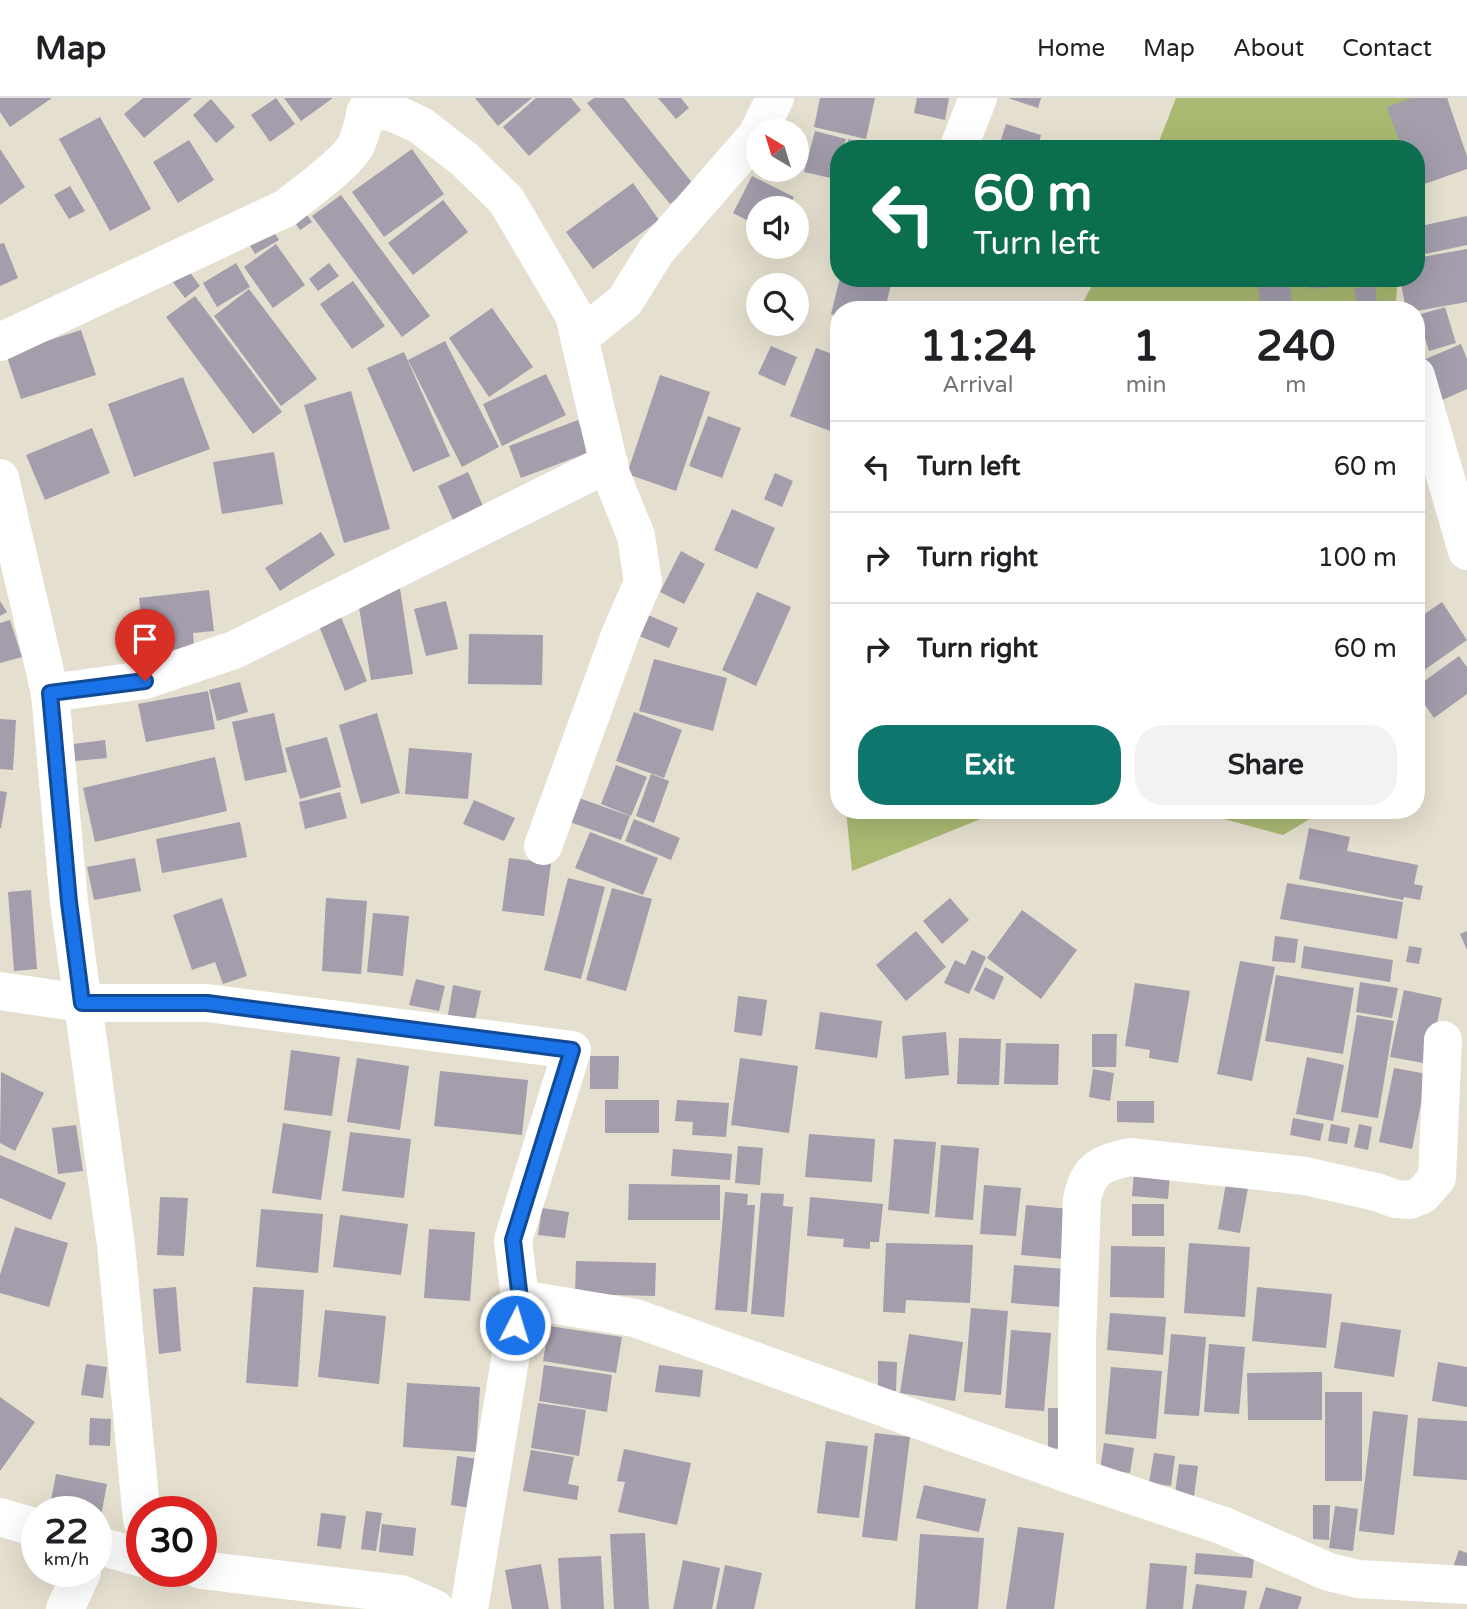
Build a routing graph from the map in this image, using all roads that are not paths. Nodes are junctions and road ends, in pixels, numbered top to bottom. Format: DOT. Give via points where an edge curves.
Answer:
graph roads {
  1 [pos="775,98"];
  2 [pos="978,98"];
  3 [pos="369,105"];
  4 [pos="765,119"];
  5 [pos="962,140"];
  6 [pos="746,148"];
  7 [pos="579,338"];
  8 [pos="0,342"];
  9 [pos="1425,407"];
  10 [pos="609,463"];
  11 [pos="0,478"];
  12 [pos="1467,551"];
  13 [pos="50,693"];
  14 [pos="543,846"];
  15 [pos="0,991"];
  16 [pos="82,1003"];
  17 [pos="1443,1040"];
  18 [pos="520,1299"];
  19 [pos="1077,1478"];
  20 [pos="140,1496"];
  21 [pos="0,1517"];
  22 [pos="21,1523"];
  23 [pos="217,1572"];
  24 [pos="1467,1585"];
  25 [pos="75,1587"];
  26 [pos="65,1609"];
  27 [pos="435,1609"];
  28 [pos="469,1609"];
  1 -- 4 [label="street"];
  2 -- 5 [label="street"];
  3 -- 7 [label="street" via="420,125 506,200 574,315"];
  3 -- 8 [label="street" via="356,147 286,208"];
  6 -- 7 [label="street" via="656,251 625,301"];
  7 -- 10 [label="street"];
  9 -- 12 [label="street"];
  10 -- 13 [label="street" via="234,650 145,681"];
  10 -- 14 [label="street" via="636,536 643,582"];
  11 -- 13 [label="street"];
  13 -- 16 [label="street"];
  15 -- 16 [label="street"];
  16 -- 18 [label="street" via="207,1003 572,1050 513,1240"];
  16 -- 20 [label="street" via="117,1245"];
  17 -- 19 [label="street" via="1437,1178 1422,1195 1410,1200 1305,1176 1130,1157 1109,1161 1093,1172 1082,1199"];
  18 -- 19 [label="street" via="635,1318"];
  18 -- 28 [label="street"];
  19 -- 24 [label="street" via="1224,1526 1329,1572 1358,1579"];
  21 -- 22 [label="street"];
  23 -- 27 [label="street" via="401,1594"];
  25 -- 26 [label="street"];
}
